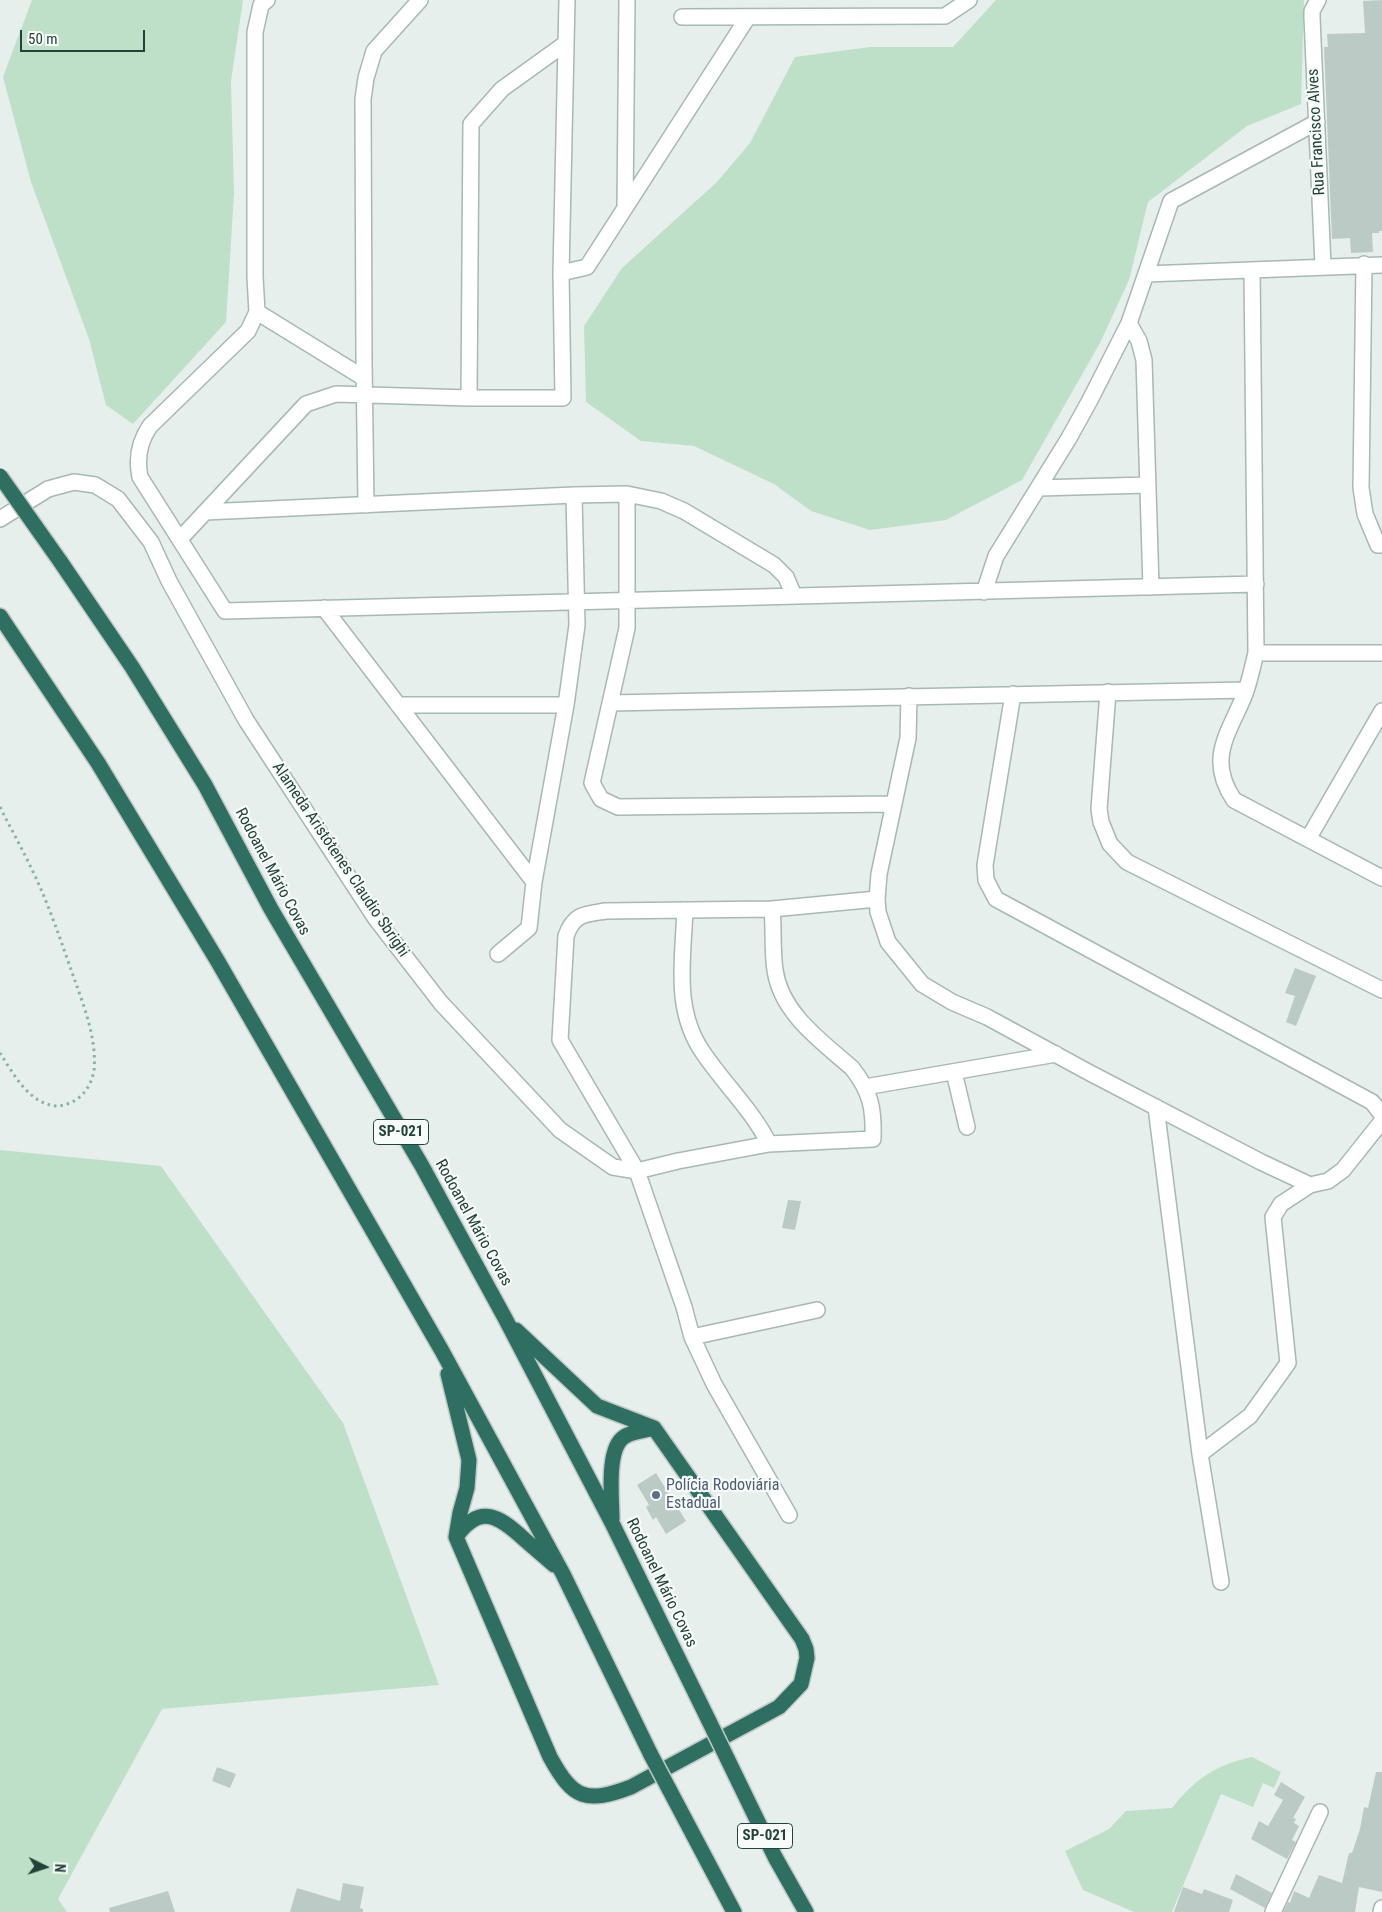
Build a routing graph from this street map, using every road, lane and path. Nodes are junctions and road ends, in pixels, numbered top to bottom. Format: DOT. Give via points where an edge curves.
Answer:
graph roads {
  1 [pos="267,0"];
  2 [pos="420,0"];
  3 [pos="567,0"];
  4 [pos="627,0"];
  5 [pos="968,0"];
  6 [pos="1318,0"];
  7 [pos="682,17"];
  8 [pos="748,17"];
  9 [pos="566,43"];
  10 [pos="1317,122"];
  11 [pos="625,208"];
  12 [pos="1364,264"];
  13 [pos="1382,265"];
  14 [pos="1323,266"];
  15 [pos="1252,270"];
  16 [pos="561,273"];
  17 [pos="1146,274"];
  18 [pos="257,312"];
  19 [pos="1129,323"];
  20 [pos="364,378"];
  21 [pos="364,395"];
  22 [pos="469,398"];
  23 [pos="0,476"];
  24 [pos="1148,485"];
  25 [pos="1038,488"];
  26 [pos="627,494"];
  27 [pos="574,495"];
  28 [pos="366,505"];
  29 [pos="205,512"];
  30 [pos="0,519"];
  31 [pos="180,539"];
  32 [pos="1382,545"];
  33 [pos="1256,584"];
  34 [pos="1152,587"];
  35 [pos="984,592"];
  36 [pos="794,596"];
  37 [pos="628,600"];
  38 [pos="576,602"];
  39 [pos="324,608"];
  40 [pos="0,616"];
  41 [pos="1256,653"];
  42 [pos="1382,654"];
  43 [pos="1246,690"];
  44 [pos="1108,692"];
  45 [pos="1013,694"];
  46 [pos="909,696"];
  47 [pos="610,703"];
  48 [pos="398,704"];
  49 [pos="566,705"];
  50 [pos="1382,711"];
  51 [pos="894,804"];
  52 [pos="0,807"];
  53 [pos="1308,839"];
  54 [pos="1382,878"];
  55 [pos="534,882"];
  56 [pos="877,899"];
  57 [pos="772,909"];
  58 [pos="685,910"];
  59 [pos="498,954"];
  60 [pos="1382,990"];
  61 [pos="0,1053"];
  62 [pos="1056,1054"];
  63 [pos="954,1072"];
  64 [pos="865,1087"];
  65 [pos="1156,1108"];
  66 [pos="1382,1115"];
  67 [pos="1382,1121"];
  68 [pos="967,1127"];
  69 [pos="769,1144"];
  70 [pos="637,1171"];
  71 [pos="1310,1185"];
  72 [pos="817,1310"];
  73 [pos="506,1320"];
  74 [pos="692,1338"];
  75 [pos="442,1351"];
  76 [pos="654,1428"];
  77 [pos="1200,1454"];
  78 [pos="789,1515"];
  79 [pos="612,1523"];
  80 [pos="456,1537"];
  81 [pos="563,1574"];
  82 [pos="1221,1582"];
  83 [pos="1320,1812"];
  84 [pos="1382,1908"];
  85 [pos="734,1912"];
  86 [pos="806,1912"];
  87 [pos="1273,1912"];
  88 [pos="1381,1912"];
  1 -- 18 [label="street" via="261,5 255,32"];
  2 -- 20 [label="street" via="374,51 366,78 363,99"];
  3 -- 9 [label="street"];
  4 -- 11 [label="street"];
  5 -- 8 [label="street" via="945,16"];
  6 -- 10 [label="street, Rua Francisco Alves" via="1312,11"];
  7 -- 8 [label="street"];
  8 -- 11 [label="street"];
  9 -- 16 [label="street"];
  9 -- 22 [label="street" via="502,89 471,124"];
  10 -- 14 [label="street, Rua Francisco Alves"];
  10 -- 17 [label="street" via="1171,201"];
  11 -- 16 [label="street" via="587,267"];
  12 -- 13 [label="street"];
  12 -- 14 [label="street"];
  12 -- 32 [label="street" via="1361,488 1365,514 1378,545"];
  14 -- 15 [label="street"];
  15 -- 17 [label="street"];
  15 -- 33 [label="street"];
  16 -- 22 [label="street" via="563,398"];
  17 -- 19 [label="street"];
  18 -- 20 [label="street"];
  18 -- 31 [label="street" via="248,331 150,426 141,444 140,477"];
  19 -- 24 [label="street" via="1139,341 1144,360"];
  19 -- 25 [label="street" via="1090,400"];
  20 -- 21 [label="street"];
  21 -- 22 [label="street"];
  21 -- 28 [label="street"];
  21 -- 29 [label="street" via="336,394 306,404"];
  23 -- 73 [label="highway, Rodoanel Mário Covas / SP-021, bridge" via="132,667 205,785 271,910 422,1166"];
  24 -- 25 [label="street"];
  24 -- 34 [label="street"];
  25 -- 35 [label="street" via="996,556"];
  26 -- 27 [label="street"];
  26 -- 36 [label="street" via="672,506 774,565 786,577"];
  26 -- 37 [label="street"];
  27 -- 28 [label="street"];
  27 -- 38 [label="street"];
  28 -- 29 [label="street"];
  29 -- 31 [label="street"];
  30 -- 70 [label="street, Alameda Aristótenes Claudio Sbrighi" via="48,489 74,482 95,485 118,499 151,542 168,581 246,720 382,927 441,1003 560,1130 613,1167"];
  31 -- 39 [label="street" via="225,611"];
  33 -- 34 [label="street"];
  33 -- 41 [label="street"];
  34 -- 35 [label="street"];
  35 -- 36 [label="street"];
  36 -- 37 [label="street"];
  37 -- 38 [label="street"];
  37 -- 47 [label="street" via="627,628"];
  38 -- 39 [label="street"];
  38 -- 49 [label="street" via="577,625"];
  39 -- 48 [label="street"];
  40 -- 75 [label="highway" via="98,763 217,960"];
  41 -- 42 [label="street"];
  41 -- 43 [label="street"];
  43 -- 44 [label="street"];
  43 -- 53 [label="street" via="1223,742 1220,762 1224,783 1234,800"];
  44 -- 45 [label="street"];
  44 -- 60 [label="street" via="1099,809 1104,834 1118,854 1127,862"];
  45 -- 46 [label="street"];
  45 -- 66 [label="street" via="985,865 986,880 996,899 1372,1102"];
  46 -- 47 [label="street"];
  46 -- 51 [label="street" via="908,738"];
  47 -- 51 [label="street" via="592,783 601,799 618,807"];
  48 -- 49 [label="street"];
  48 -- 55 [label="street"];
  49 -- 55 [label="street"];
  50 -- 53 [label="street"];
  51 -- 56 [label="street"];
  52 -- 61 [label="path" via="36,878 57,929 82,1002 94,1056 94,1071 90,1083 78,1098 56,1106 35,1098"];
  53 -- 54 [label="street"];
  55 -- 59 [label="street" via="529,928"];
  56 -- 57 [label="street"];
  56 -- 62 [label="street" via="888,942 922,984"];
  57 -- 58 [label="street"];
  57 -- 64 [label="street" via="775,972 784,1000 792,1012 852,1068"];
  58 -- 69 [label="street" via="681,988 690,1029 704,1055 762,1130"];
  58 -- 70 [label="street" via="606,911 581,915 572,923 566,936 560,1040"];
  62 -- 63 [label="street"];
  62 -- 65 [label="street"];
  63 -- 64 [label="street"];
  63 -- 68 [label="street"];
  64 -- 69 [label="street, Alameda Aristótenes Claudio Sbrighi" via="874,1116 873,1139"];
  65 -- 71 [label="street"];
  65 -- 77 [label="street"];
  67 -- 71 [label="street" via="1343,1170 1328,1181"];
  69 -- 70 [label="street, Alameda Aristótenes Claudio Sbrighi"];
  70 -- 74 [label="street"];
  71 -- 77 [label="street" via="1281,1204 1274,1218 1288,1363 1250,1416"];
  72 -- 74 [label="street"];
  73 -- 76 [label="highway" via="597,1406"];
  73 -- 79 [label="highway, Rodoanel Mário Covas / SP-021"];
  74 -- 78 [label="street" via="714,1384"];
  75 -- 80 [label="highway" via="469,1460 468,1488"];
  75 -- 81 [label="highway"];
  76 -- 79 [label="highway" via="626,1435 616,1446 612,1462"];
  76 -- 80 [label="highway" via="802,1639 807,1658 801,1684 796,1692 770,1711 631,1787 608,1796 573,1790 559,1775 550,1757"];
  77 -- 82 [label="street"];
  79 -- 86 [label="highway, Rodoanel Mário Covas / SP-021, bridge" via="775,1857"];
  80 -- 81 [label="highway" via="475,1518 496,1518 513,1528"];
  81 -- 85 [label="highway, bridge" via="651,1755"];
  83 -- 87 [label="street"];
  84 -- 88 [label="street"];
}
